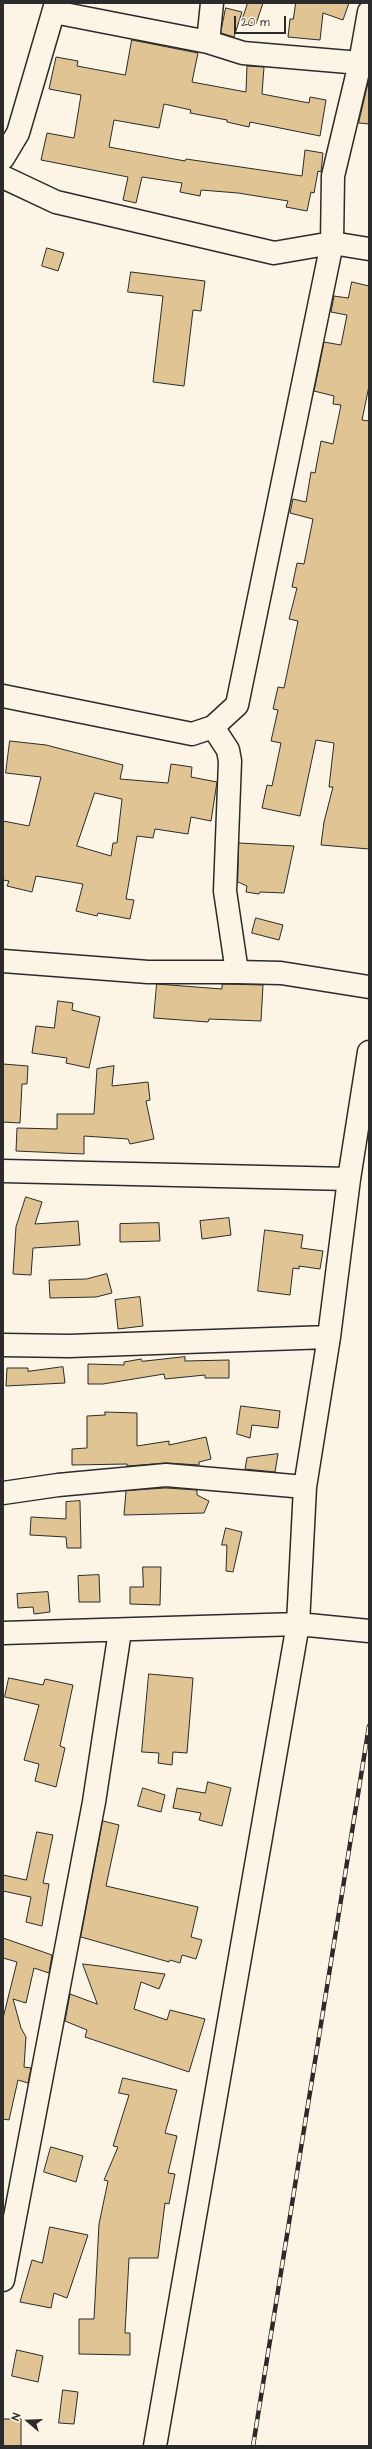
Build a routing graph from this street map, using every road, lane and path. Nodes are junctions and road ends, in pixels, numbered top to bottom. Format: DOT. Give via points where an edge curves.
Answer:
graph roads {
  1 [pos="212,3"];
  2 [pos="55,8"];
  3 [pos="369,12"];
  4 [pos="208,42"];
  5 [pos="360,63"];
  6 [pos="3,158"];
  7 [pos="3,177"];
  8 [pos="332,243"];
  9 [pos="369,249"];
  10 [pos="3,696"];
  11 [pos="213,727"];
  12 [pos="3,961"];
  13 [pos="237,972"];
  14 [pos="369,987"];
  15 [pos="369,1052"];
  16 [pos="3,1171"];
  17 [pos="349,1179"];
  18 [pos="329,1337"];
  19 [pos="3,1345"];
  20 [pos="305,1487"];
  21 [pos="3,1493"];
  22 [pos="298,1624"];
  23 [pos="120,1631"];
  24 [pos="369,1631"];
  25 [pos="3,1633"];
  26 [pos="3,2280"];
  27 [pos="155,2446"];
  1 -- 4 [label="street"];
  2 -- 4 [label="street"];
  2 -- 6 [label="street" via="18,133"];
  3 -- 5 [label="street"];
  4 -- 5 [label="street" via="243,53"];
  5 -- 8 [label="street" via="333,176"];
  7 -- 8 [label="street" via="56,202 274,253"];
  8 -- 9 [label="street"];
  8 -- 11 [label="street" via="237,705"];
  10 -- 11 [label="street" via="192,734"];
  11 -- 13 [label="street" via="228,750 230,761 225,891"];
  12 -- 13 [label="street" via="148,972"];
  13 -- 14 [label="street" via="281,973"];
  15 -- 17 [label="street"];
  16 -- 17 [label="street"];
  17 -- 18 [label="street"];
  18 -- 19 [label="street" via="69,1346"];
  18 -- 20 [label="street"];
  20 -- 21 [label="street" via="166,1475"];
  20 -- 22 [label="street"];
  22 -- 23 [label="street"];
  22 -- 24 [label="street"];
  22 -- 27 [label="street"];
  23 -- 25 [label="street"];
  23 -- 26 [label="street" via="91,1818"];
}
